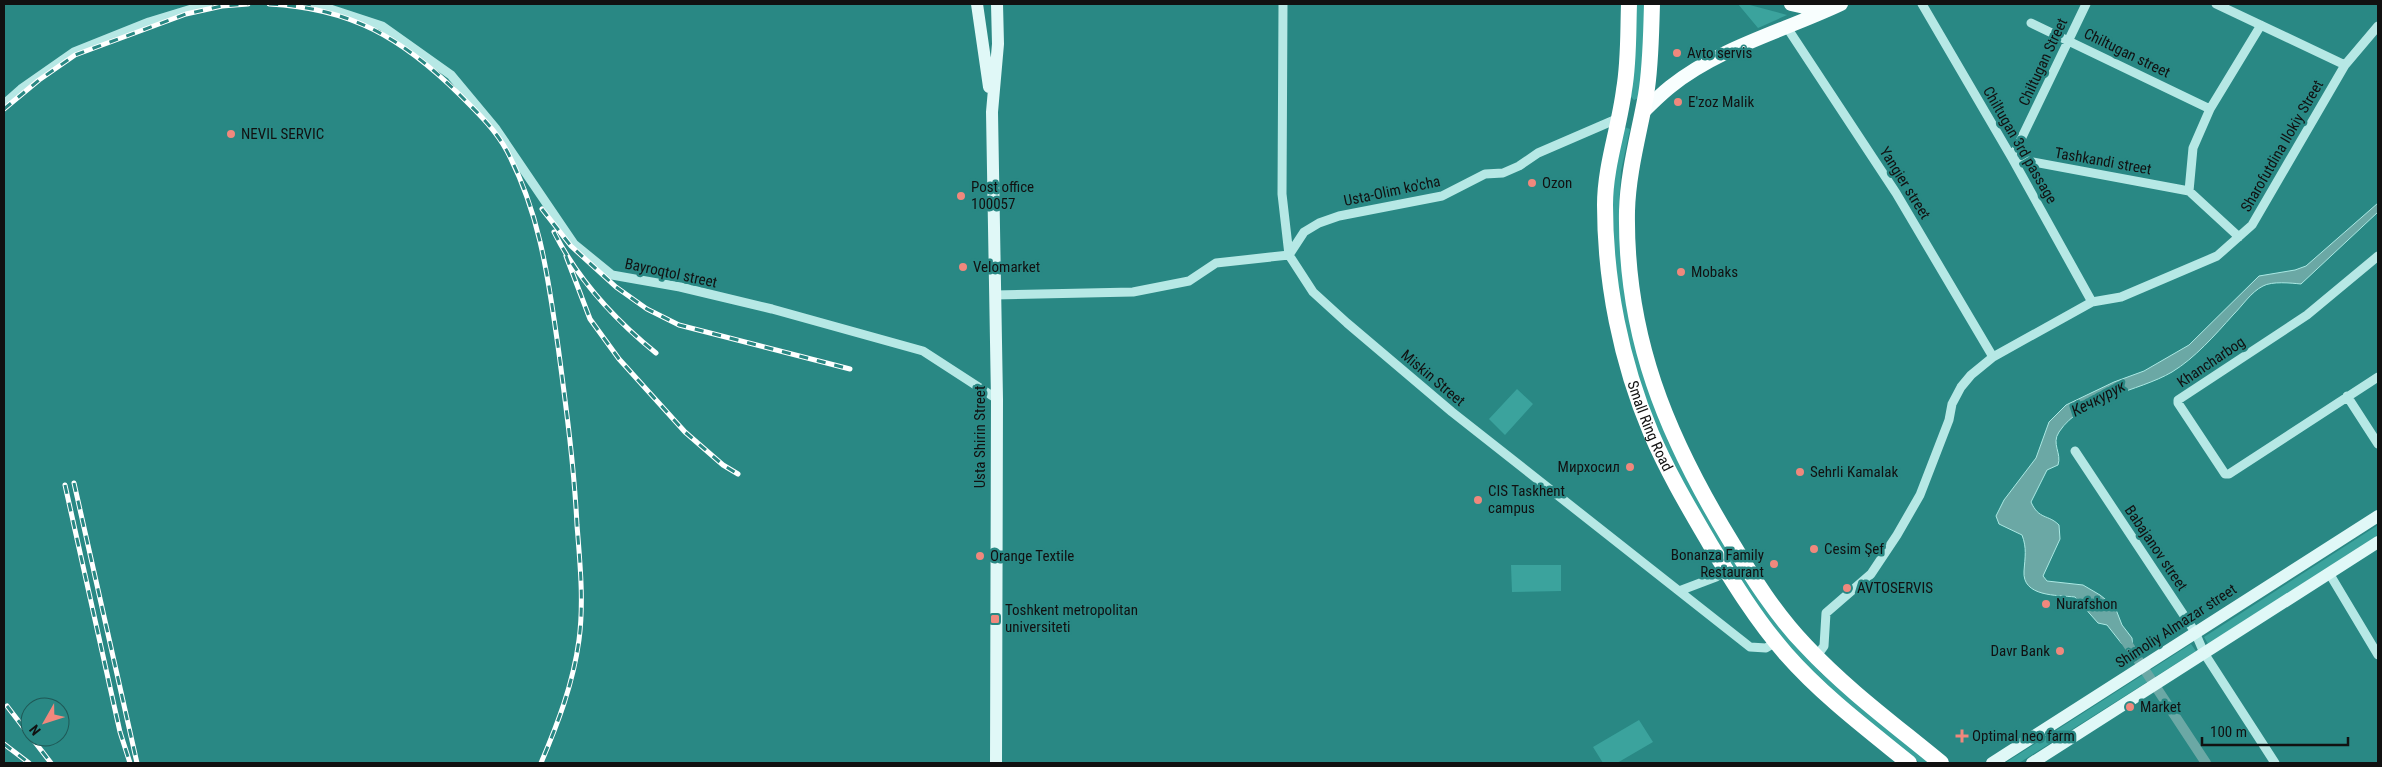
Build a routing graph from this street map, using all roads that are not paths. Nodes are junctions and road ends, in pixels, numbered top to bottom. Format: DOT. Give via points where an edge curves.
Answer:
graph roads {
  1 [pos="208,4"];
  2 [pos="315,4"];
  3 [pos="977,4"];
  4 [pos="997,4"];
  5 [pos="1283,4"];
  6 [pos="1629,4"];
  7 [pos="1652,4"];
  8 [pos="1791,4"];
  9 [pos="1922,4"];
  10 [pos="2086,4"];
  11 [pos="2216,4"];
  12 [pos="1838,5"];
  13 [pos="2031,22"];
  14 [pos="2261,25"];
  15 [pos="1786,26"];
  16 [pos="2378,26"];
  17 [pos="2069,40"];
  18 [pos="2345,65"];
  19 [pos="4,104"];
  20 [pos="2210,109"];
  21 [pos="992,112"];
  22 [pos="1642,113"];
  23 [pos="1620,114"];
  24 [pos="2012,158"];
  25 [pos="2189,190"];
  26 [pos="2239,237"];
  27 [pos="1289,255"];
  28 [pos="2378,256"];
  29 [pos="995,294"];
  30 [pos="2092,302"];
  31 [pos="1994,357"];
  32 [pos="2378,376"];
  33 [pos="2347,396"];
  34 [pos="997,399"];
  35 [pos="2378,444"];
  36 [pos="2074,451"];
  37 [pos="2378,516"];
  38 [pos="2378,542"];
  39 [pos="1726,570"];
  40 [pos="2328,573"];
  41 [pos="1679,590"];
  42 [pos="2195,632"];
  43 [pos="1776,642"];
  44 [pos="2204,653"];
  45 [pos="2378,655"];
  46 [pos="1816,657"];
  47 [pos="996,763"];
  48 [pos="1909,763"];
  49 [pos="1941,763"];
  50 [pos="1992,763"];
  51 [pos="2032,763"];
  52 [pos="2275,763"];
  1 -- 19 [label="street" via="149,22 74,52 21,88"];
  2 -- 34 [label="street, Bayroqtol street" via="382,26 451,75 496,129 574,244 612,275 772,309 924,351"];
  3 -- 21 [label="main road, Usta Shirin Street"];
  4 -- 21 [label="main road, Usta Shirin Street" via="998,44"];
  5 -- 27 [label="street, Miskin Street" via="1282,194"];
  6 -- 23 [label="highway, Small Ring Road" via="1627,69"];
  7 -- 22 [label="highway" via="1649,75"];
  8 -- 12 [label="main road" via="1809,8"];
  9 -- 24 [label="street, Chiltugan 3rd passage"];
  10 -- 17 [label="street, Chiltugan Street"];
  11 -- 14 [label="street"];
  12 -- 15 [label="main road"];
  13 -- 17 [label="street, Chiltugаn street"];
  14 -- 18 [label="street"];
  14 -- 20 [label="street"];
  15 -- 22 [label="main road" via="1694,71 1670,87"];
  15 -- 31 [label="street, Yangier street" via="1896,193"];
  16 -- 18 [label="street, Sharofutdina Ilokiy Street"];
  17 -- 20 [label="street, Chiltugаn street"];
  17 -- 24 [label="street, Chiltugan Street"];
  18 -- 26 [label="street, Sharofutdina Ilokiy Street" via="2252,225"];
  20 -- 25 [label="street" via="2193,148"];
  21 -- 29 [label="main road, Usta Shirin Street"];
  22 -- 23 [label="highway"];
  22 -- 46 [label="highway" via="1628,196 1629,266 1639,327 1657,394 1688,467 1729,539 1782,619"];
  23 -- 27 [label="street, Usta-Olim ko'cha" via="1503,173 1485,174 1442,196 1339,216 1319,223 1304,232"];
  23 -- 39 [label="highway, Small Ring Road" via="1608,166 1605,205 1611,282 1624,352 1658,450"];
  24 -- 25 [label="street, Tashkandi street"];
  24 -- 30 [label="street, Chiltugan 3rd passage"];
  25 -- 26 [label="street"];
  26 -- 30 [label="street, Sharofutdina Ilokiy Street" via="2217,256 2121,297"];
  27 -- 29 [label="street" via="1216,263 1190,281 1133,292"];
  27 -- 41 [label="street, Miskin Street" via="1313,292 1347,324 1452,412"];
  28 -- 33 [label="street, Khancharbog" via="2307,315 2178,403 2225,474 2229,474"];
  29 -- 34 [label="main road, Usta Shirin Street"];
  30 -- 31 [label="street, Sharofutdina Ilokiy Street"];
  31 -- 46 [label="street, Sharofutdina Ilokiy Street" via="1961,387 1920,495 1871,574 1826,614 1824,646"];
  32 -- 33 [label="street, Khancharbog"];
  33 -- 35 [label="street"];
  34 -- 47 [label="main road, Usta Shirin Street"];
  36 -- 42 [label="street, Babajanov street"];
  37 -- 42 [label="main road, Shimoliy Almazar street"];
  38 -- 40 [label="main road"];
  39 -- 41 [label="street" via="1716,577"];
  39 -- 43 [label="highway, Small Ring Road"];
  40 -- 44 [label="main road"];
  40 -- 45 [label="street"];
  41 -- 43 [label="street, Miskin Street" via="1750,647 1766,648"];
  42 -- 44 [label="street, Babajanov street"];
  42 -- 50 [label="main road, Shimoliy Almazar street"];
  43 -- 48 [label="highway, Small Ring Road" via="1824,692"];
  44 -- 51 [label="main road"];
  44 -- 52 [label="street, Babajanov street"];
  46 -- 49 [label="highway"];
}
